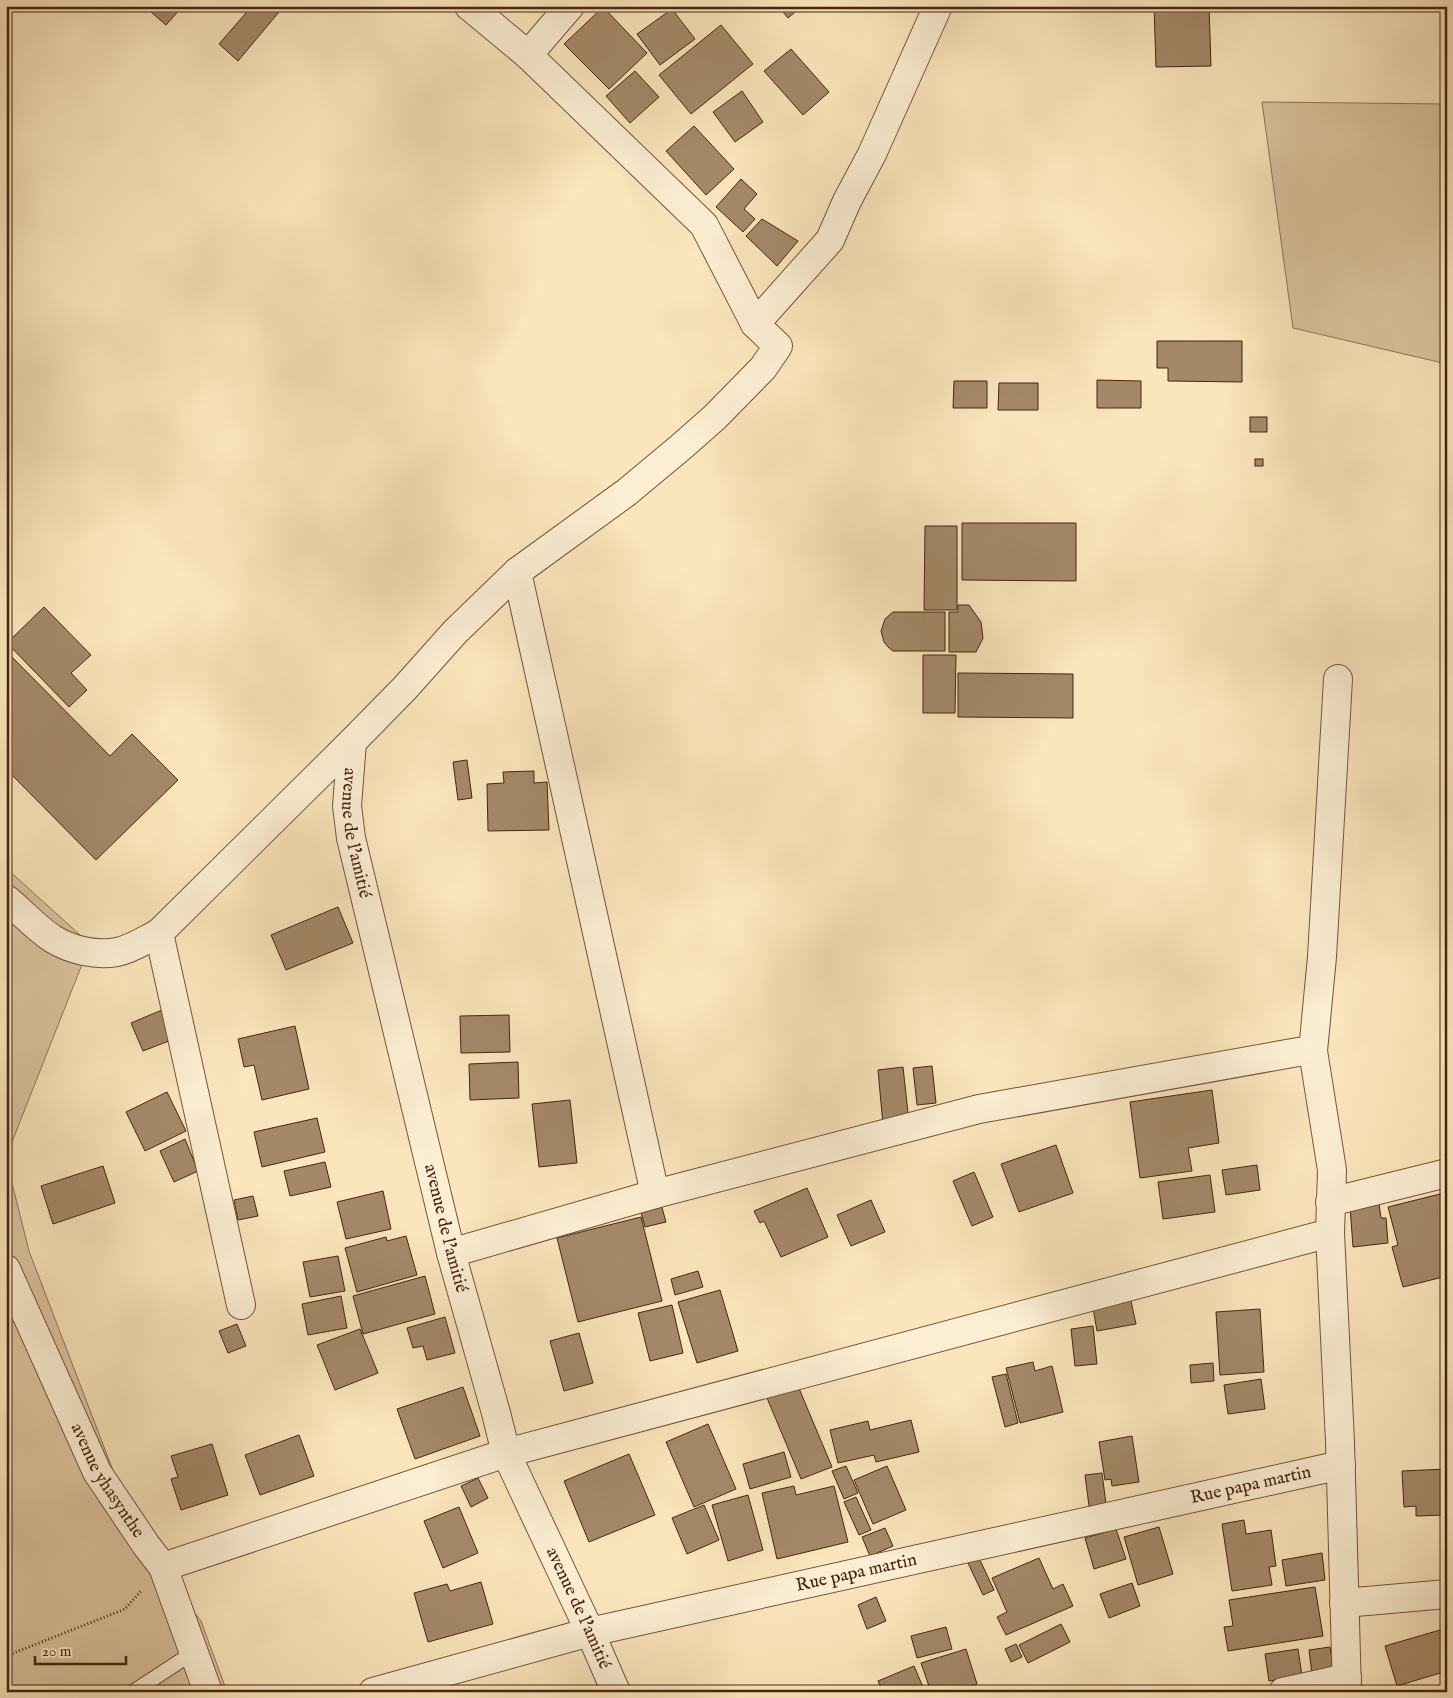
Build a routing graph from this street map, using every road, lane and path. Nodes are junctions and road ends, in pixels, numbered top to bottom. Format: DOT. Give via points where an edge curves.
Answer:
graph roads {
  1 [pos="469,6"];
  2 [pos="570,6"];
  3 [pos="938,6"];
  4 [pos="528,55"];
  5 [pos="755,324"];
  6 [pos="517,572"];
  7 [pos="1338,680"];
  8 [pos="352,742"];
  9 [pos="6,899"];
  10 [pos="159,933"];
  11 [pos="1313,1051"];
  12 [pos="1447,1174"];
  13 [pos="655,1194"];
  14 [pos="1330,1202"];
  15 [pos="1330,1233"];
  16 [pos="450,1253"];
  17 [pos="6,1268"];
  18 [pos="241,1305"];
  19 [pos="506,1453"];
  20 [pos="1341,1465"];
  21 [pos="163,1567"];
  22 [pos="1447,1594"];
  23 [pos="1344,1603"];
  24 [pos="590,1632"];
  25 [pos="194,1652"];
  26 [pos="6,1656"];
  27 [pos="1347,1685"];
  28 [pos="133,1692"];
  29 [pos="208,1692"];
  30 [pos="373,1692"];
  31 [pos="616,1692"];
  32 [pos="1283,1692"];
  1 -- 4 [label="street"];
  2 -- 4 [label="street"];
  3 -- 5 [label="street" via="830,240"];
  4 -- 5 [label="street" via="704,225"];
  5 -- 6 [label="street" via="778,346 763,368 715,417 627,492"];
  6 -- 8 [label="street" via="455,632 406,688"];
  6 -- 13 [label="street"];
  7 -- 11 [label="street" via="1322,957"];
  8 -- 10 [label="street"];
  8 -- 16 [label="street, avenue de l'amitié" via="347,806 351,838"];
  9 -- 10 [label="street" via="53,939 74,949 116,952 134,947"];
  10 -- 18 [label="street"];
  11 -- 13 [label="street" via="979,1109"];
  11 -- 14 [label="street" via="1332,1170"];
  12 -- 14 [label="street"];
  13 -- 16 [label="street"];
  14 -- 15 [label="street"];
  15 -- 19 [label="street"];
  15 -- 20 [label="street"];
  16 -- 19 [label="street, avenue de l'amitié"];
  17 -- 21 [label="street, avenue yhasynthe" via="97,1472"];
  19 -- 21 [label="street"];
  19 -- 24 [label="street, avenue de l'amitié"];
  20 -- 23 [label="street"];
  20 -- 24 [label="street, Rue papa martin"];
  21 -- 25 [label="street, avenue yhasynthe"];
  21 -- 26 [label="path" via="125,1609"];
  22 -- 23 [label="street"];
  23 -- 27 [label="street"];
  24 -- 30 [label="street, Rue papa martin"];
  24 -- 31 [label="street, avenue de l'amitié"];
  25 -- 28 [label="lane"];
  25 -- 29 [label="street, avenue yhasynthe"];
  27 -- 32 [label="street"];
}
